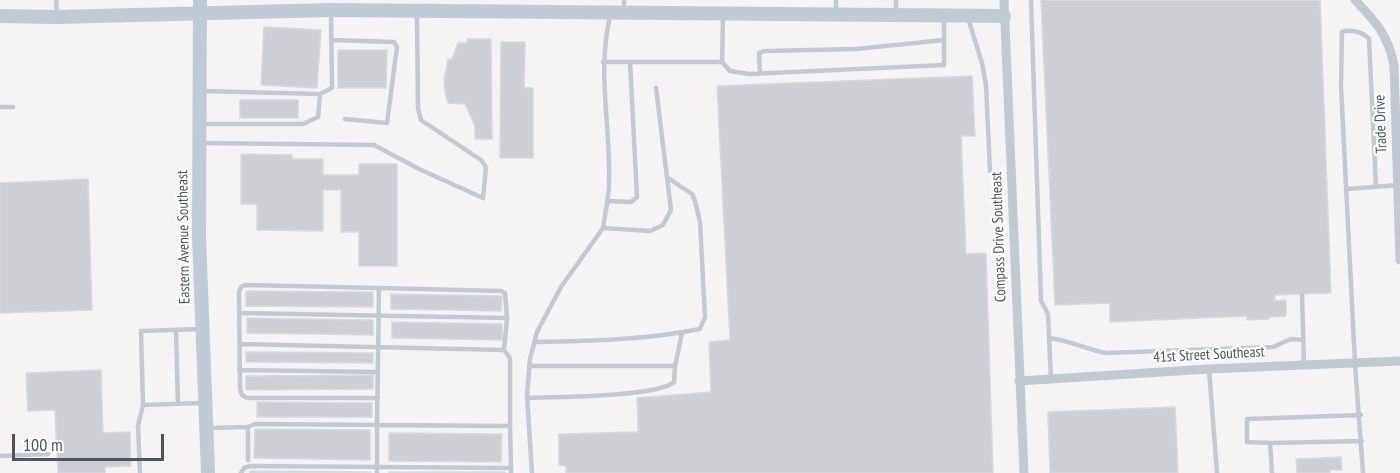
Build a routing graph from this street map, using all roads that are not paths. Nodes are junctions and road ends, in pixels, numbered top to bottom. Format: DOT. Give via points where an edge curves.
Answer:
graph roads {
  1 [pos="56,0"];
  2 [pos="200,0"];
  3 [pos="836,0"];
  4 [pos="896,0"];
  5 [pos="1004,0"];
  6 [pos="1031,0"];
  7 [pos="1355,0"];
  8 [pos="462,6"];
  9 [pos="620,9"];
  10 [pos="331,10"];
  11 [pos="417,11"];
  12 [pos="200,14"];
  13 [pos="723,14"];
  14 [pos="836,15"];
  15 [pos="896,15"];
  16 [pos="0,16"];
  17 [pos="944,16"];
  18 [pos="967,16"];
  19 [pos="1004,16"];
  20 [pos="57,17"];
  21 [pos="331,40"];
  22 [pos="944,40"];
  23 [pos="603,62"];
  24 [pos="630,62"];
  25 [pos="722,62"];
  26 [pos="760,73"];
  27 [pos="656,88"];
  28 [pos="200,91"];
  29 [pos="320,94"];
  30 [pos="0,107"];
  31 [pos="13,107"];
  32 [pos="345,119"];
  33 [pos="200,124"];
  34 [pos="200,142"];
  35 [pos="990,171"];
  36 [pos="667,177"];
  37 [pos="1398,185"];
  38 [pos="1376,186"];
  39 [pos="1347,189"];
  40 [pos="607,201"];
  41 [pos="603,228"];
  42 [pos="1400,260"];
  43 [pos="379,288"];
  44 [pos="1302,294"];
  45 [pos="239,313"];
  46 [pos="379,315"];
  47 [pos="507,318"];
  48 [pos="202,329"];
  49 [pos="176,331"];
  50 [pos="682,333"];
  51 [pos="1049,338"];
  52 [pos="1303,340"];
  53 [pos="534,342"];
  54 [pos="239,344"];
  55 [pos="378,347"];
  56 [pos="504,350"];
  57 [pos="1400,361"];
  58 [pos="1355,364"];
  59 [pos="1304,365"];
  60 [pos="530,366"];
  61 [pos="675,366"];
  62 [pos="1209,369"];
  63 [pos="239,370"];
  64 [pos="378,372"];
  65 [pos="1051,379"];
  66 [pos="1019,381"];
  67 [pos="378,398"];
  68 [pos="528,398"];
  69 [pos="205,402"];
  70 [pos="178,404"];
  71 [pos="143,405"];
  72 [pos="1360,415"];
  73 [pos="377,425"];
  74 [pos="510,426"];
  75 [pos="248,427"];
  76 [pos="206,428"];
  77 [pos="1362,441"];
  78 [pos="1270,443"];
  79 [pos="48,454"];
  80 [pos="0,456"];
  81 [pos="248,460"];
  82 [pos="377,470"];
  83 [pos="511,470"];
  84 [pos="140,473"];
  85 [pos="208,473"];
  86 [pos="241,473"];
  87 [pos="532,473"];
  88 [pos="1024,473"];
  89 [pos="1217,473"];
  90 [pos="1272,473"];
  91 [pos="1363,473"];
  1 -- 20 [label="lane"];
  2 -- 12 [label="street, Eastern Avenue Southeast"];
  3 -- 14 [label="lane"];
  4 -- 15 [label="lane"];
  5 -- 19 [label="street, Compass Drive Southeast"];
  6 -- 51 [label="lane" via="1041,301 1048,314"];
  7 -- 37 [label="street, Trade Drive" via="1385,35 1394,65"];
  8 -- 9 [label="street"];
  8 -- 11 [label="street"];
  9 -- 13 [label="street"];
  9 -- 23 [label="lane" via="607,29"];
  10 -- 11 [label="street"];
  10 -- 12 [label="street"];
  10 -- 21 [label="lane"];
  11 -- 34 [label="lane" via="418,108 422,120 481,160 486,168 483,198 374,145"];
  12 -- 20 [label="street"];
  12 -- 28 [label="street, Eastern Avenue Southeast"];
  13 -- 14 [label="street"];
  13 -- 25 [label="lane"];
  14 -- 15 [label="street"];
  15 -- 17 [label="street"];
  16 -- 20 [label="street"];
  17 -- 18 [label="street"];
  17 -- 22 [label="lane"];
  18 -- 19 [label="street"];
  18 -- 35 [label="lane" via="986,85"];
  19 -- 66 [label="street, Compass Drive Southeast"];
  21 -- 29 [label="lane" via="332,88"];
  21 -- 32 [label="lane" via="394,42 397,47 387,123"];
  22 -- 26 [label="lane" via="856,49 765,51 759,53"];
  22 -- 26 [label="lane" via="944,65"];
  23 -- 24 [label="lane"];
  23 -- 40 [label="lane"];
  24 -- 25 [label="lane"];
  24 -- 40 [label="lane" via="637,197 631,202"];
  25 -- 26 [label="lane" via="730,71"];
  27 -- 36 [label="lane"];
  28 -- 29 [label="lane"];
  28 -- 33 [label="street, Eastern Avenue Southeast"];
  29 -- 33 [label="lane" via="318,117 303,124"];
  30 -- 31 [label="lane"];
  33 -- 34 [label="street, Eastern Avenue Southeast"];
  34 -- 48 [label="street, Eastern Avenue Southeast"];
  36 -- 41 [label="lane" via="671,210 663,225 650,231"];
  36 -- 50 [label="lane" via="692,194 700,222 705,317 700,329"];
  37 -- 38 [label="lane"];
  37 -- 42 [label="street, Trade Drive"];
  38 -- 39 [label="lane"];
  38 -- 39 [label="lane" via="1369,39 1365,34 1347,30 1342,33 1341,45"];
  39 -- 58 [label="lane"];
  40 -- 41 [label="lane"];
  41 -- 53 [label="lane" via="561,287"];
  43 -- 45 [label="lane" via="245,285 239,292"];
  43 -- 46 [label="lane"];
  43 -- 47 [label="lane" via="501,291 506,293"];
  44 -- 52 [label="lane"];
  45 -- 46 [label="lane"];
  45 -- 54 [label="lane"];
  46 -- 47 [label="lane"];
  46 -- 55 [label="lane"];
  47 -- 56 [label="lane"];
  48 -- 49 [label="lane"];
  48 -- 69 [label="street, Eastern Avenue Southeast"];
  49 -- 70 [label="lane"];
  49 -- 71 [label="lane" via="141,331"];
  50 -- 53 [label="lane"];
  50 -- 61 [label="lane"];
  51 -- 52 [label="lane" via="1105,353 1273,346 1291,339"];
  51 -- 65 [label="lane"];
  52 -- 59 [label="lane"];
  53 -- 60 [label="lane"];
  54 -- 55 [label="lane"];
  54 -- 63 [label="lane"];
  55 -- 56 [label="lane"];
  55 -- 64 [label="lane"];
  56 -- 74 [label="lane" via="510,358"];
  57 -- 58 [label="street, 41st Street Southeast"];
  58 -- 59 [label="street, 41st Street Southeast"];
  58 -- 72 [label="lane"];
  59 -- 62 [label="street, 41st Street Southeast"];
  60 -- 61 [label="lane"];
  60 -- 68 [label="lane"];
  61 -- 68 [label="lane" via="674,382 668,387"];
  62 -- 65 [label="street, 41st Street Southeast"];
  62 -- 89 [label="lane"];
  63 -- 64 [label="lane"];
  63 -- 67 [label="lane" via="240,389 247,398"];
  64 -- 67 [label="lane"];
  65 -- 66 [label="street, 41st Street Southeast"];
  66 -- 88 [label="street, Compass Drive Southeast"];
  67 -- 73 [label="lane"];
  68 -- 87 [label="lane"];
  69 -- 70 [label="lane"];
  69 -- 76 [label="street, Eastern Avenue Southeast"];
  70 -- 71 [label="lane"];
  71 -- 84 [label="lane" via="138,426"];
  72 -- 77 [label="lane"];
  72 -- 78 [label="lane" via="1247,419 1247,442"];
  73 -- 74 [label="lane"];
  73 -- 75 [label="lane"];
  73 -- 82 [label="lane"];
  74 -- 83 [label="lane"];
  75 -- 76 [label="lane"];
  75 -- 81 [label="lane"];
  76 -- 85 [label="street, Eastern Avenue Southeast"];
  77 -- 78 [label="lane"];
  77 -- 91 [label="lane"];
  78 -- 90 [label="lane"];
  79 -- 80 [label="lane"];
  82 -- 83 [label="lane"];
  82 -- 86 [label="lane" via="250,466"];
}
